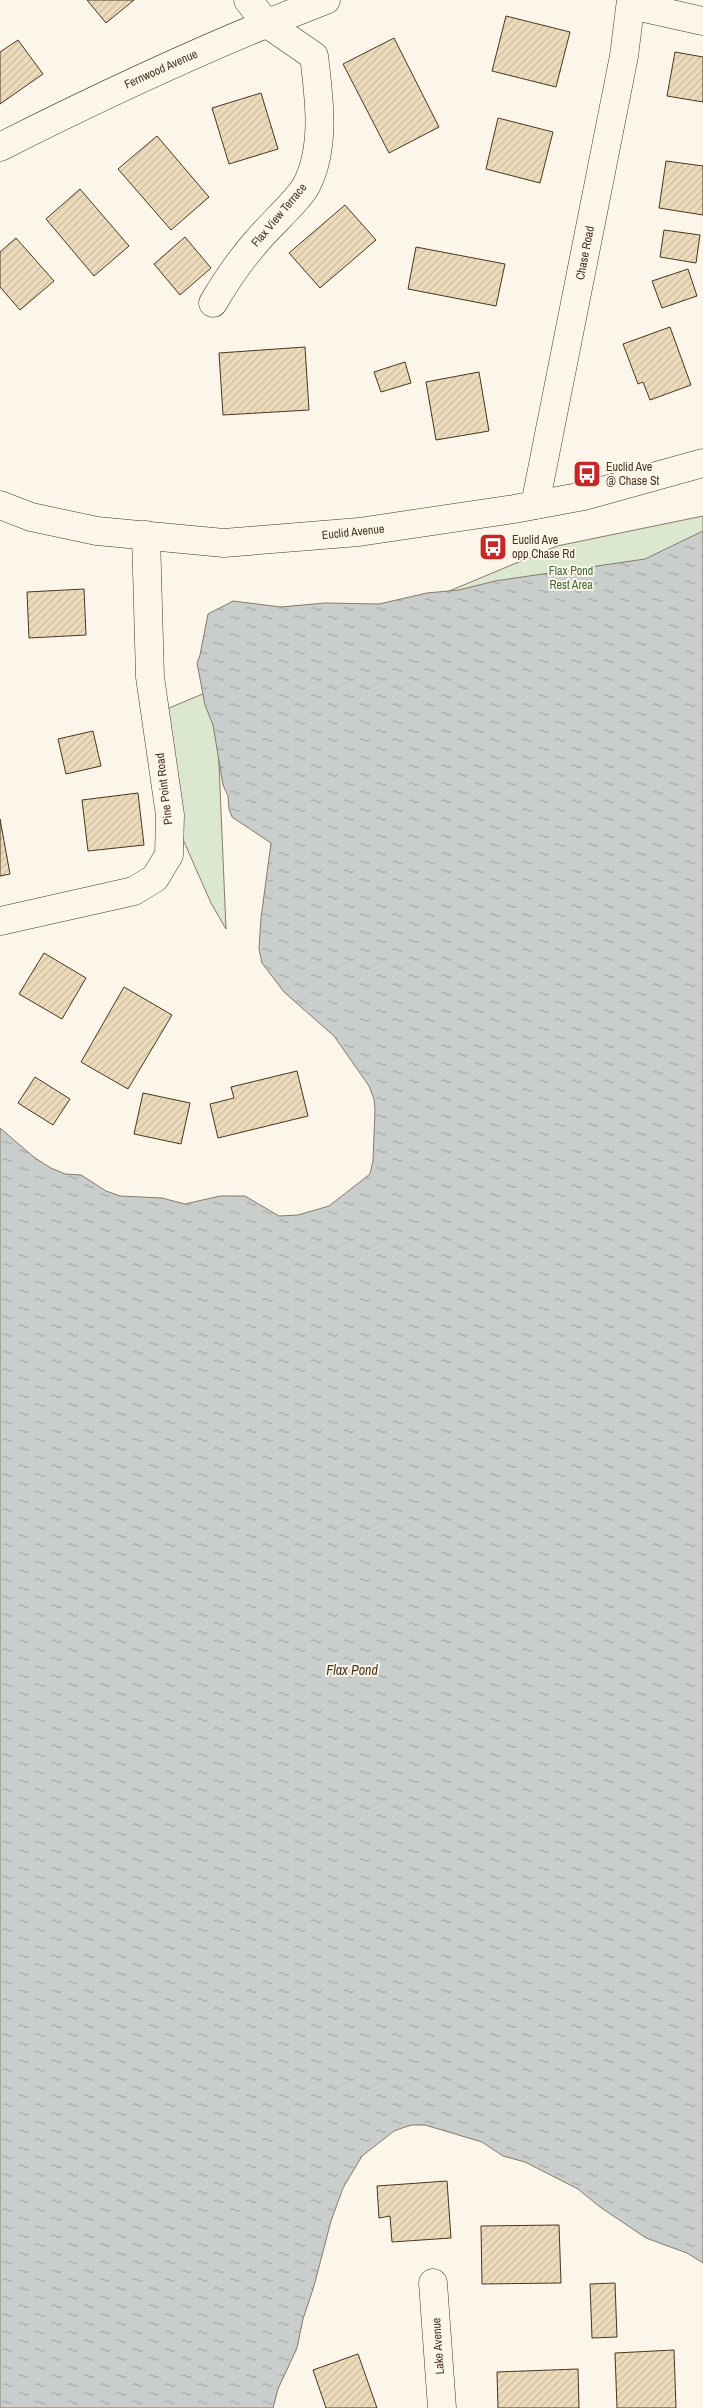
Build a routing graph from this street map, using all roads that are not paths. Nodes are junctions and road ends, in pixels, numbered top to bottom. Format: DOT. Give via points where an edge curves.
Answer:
graph roads {
  1 [pos="248,0"];
  2 [pos="326,0"];
  3 [pos="631,2"];
  4 [pos="703,21"];
  5 [pos="266,23"];
  6 [pos="0,147"];
  7 [pos="213,303"];
  8 [pos="703,463"];
  9 [pos="0,505"];
  10 [pos="536,505"];
  11 [pos="146,535"];
  12 [pos="0,921"];
  13 [pos="433,2284"];
  14 [pos="442,2408"];
  1 -- 5 [label="street, Flax View Terrace"];
  2 -- 5 [label="street, Fernwood Avenue"];
  3 -- 4 [label="street"];
  3 -- 10 [label="street, Chase Road" via="624,56"];
  5 -- 6 [label="street, Fernwood Avenue" via="114,89"];
  5 -- 7 [label="street, Flax View Terrace" via="314,56 320,103 318,144 307,185 256,241"];
  8 -- 10 [label="street, Euclid Avenue" via="584,496"];
  9 -- 11 [label="street, Euclid Avenue" via="31,517 97,531"];
  10 -- 11 [label="street, Euclid Avenue" via="436,522 286,539 224,542"];
  11 -- 12 [label="street, Pine Point Road" via="150,677 170,815 169,855 155,878 134,891"];
  13 -- 14 [label="street, Lake Avenue"];
}
